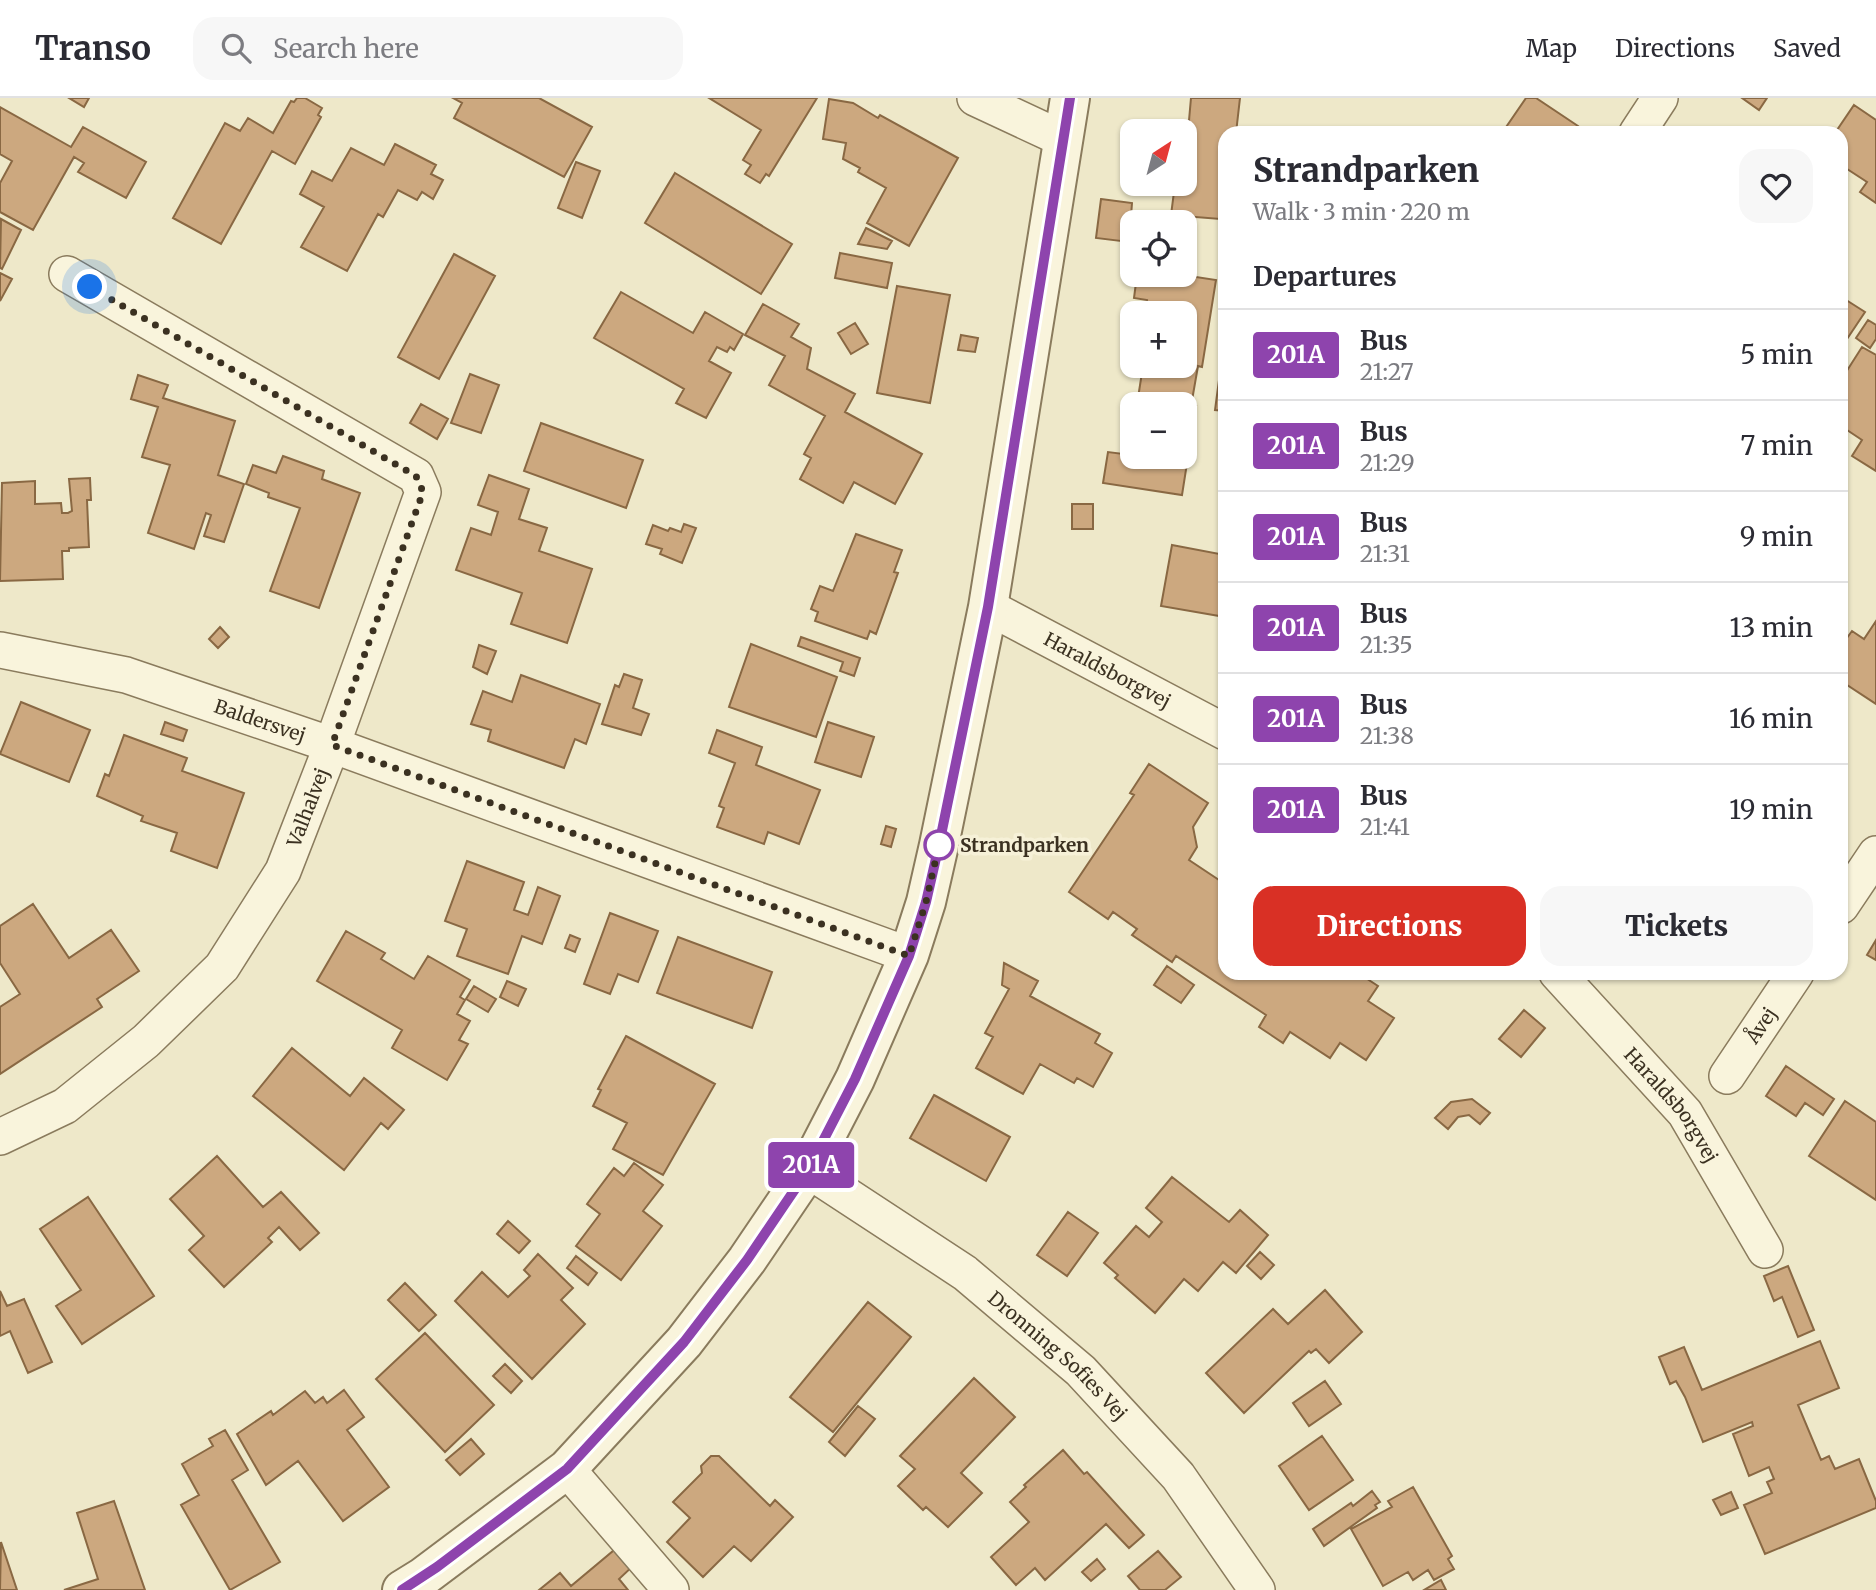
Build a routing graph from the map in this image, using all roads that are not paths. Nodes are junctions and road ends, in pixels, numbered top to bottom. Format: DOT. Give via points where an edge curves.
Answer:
graph roads {
  1 [pos="975,98"];
  2 [pos="1070,98"];
  3 [pos="1660,98"];
  4 [pos="1642,126"];
  5 [pos="1063,139"];
  6 [pos="67,274"];
  7 [pos="988,607"];
  8 [pos="0,650"];
  9 [pos="1218,728"];
  10 [pos="332,745"];
  11 [pos="1876,854"];
  12 [pos="1848,896"];
  13 [pos="909,956"];
  14 [pos="1563,980"];
  15 [pos="1791,980"];
  16 [pos="1727,1076"];
  17 [pos="0,1137"];
  18 [pos="808,1170"];
  19 [pos="1765,1250"];
  20 [pos="567,1469"];
  21 [pos="402,1590"];
  22 [pos="671,1590"];
  23 [pos="1257,1590"];
  1 -- 5 [label="street"];
  2 -- 5 [label="street"];
  3 -- 4 [label="street"];
  5 -- 7 [label="street"];
  6 -- 10 [label="street, Valhalvej" via="416,476 423,492"];
  7 -- 9 [label="street, Haraldsborgvej"];
  7 -- 13 [label="street" via="937,856"];
  8 -- 10 [label="street, Baldersvej" via="115,672"];
  10 -- 13 [label="street, Baldersvej"];
  10 -- 17 [label="street, Valhalvej" via="283,871 222,967 146,1041 65,1105"];
  11 -- 12 [label="street"];
  13 -- 18 [label="street" via="855,1079"];
  14 -- 19 [label="street, Haraldsborgvej" via="1685,1113"];
  15 -- 16 [label="street, Åvej"];
  18 -- 20 [label="street" via="684,1342"];
  18 -- 23 [label="street, Dronning Sofies Vej" via="964,1273 1081,1371 1178,1476"];
  20 -- 21 [label="street"];
  20 -- 22 [label="street"];
}
